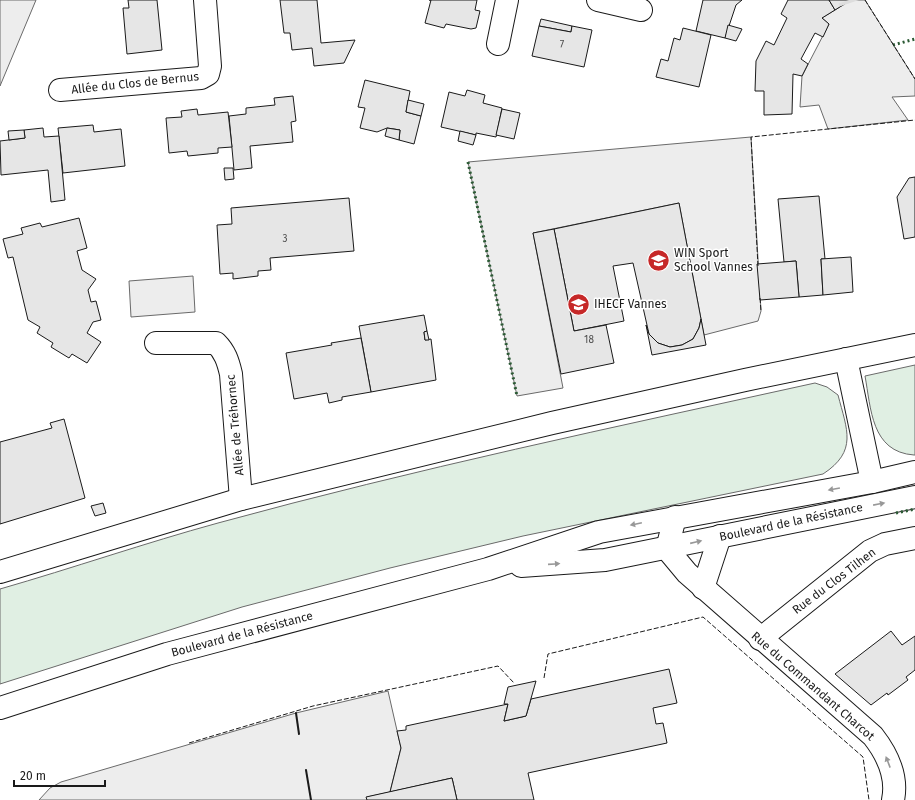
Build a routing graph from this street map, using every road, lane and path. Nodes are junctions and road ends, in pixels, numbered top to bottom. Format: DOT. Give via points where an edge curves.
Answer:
graph roads {
  1 [pos="205,0"];
  2 [pos="507,0"];
  3 [pos="598,0"];
  4 [pos="641,10"];
  5 [pos="498,44"];
  6 [pos="60,90"];
  7 [pos="156,343"];
  8 [pos="915,346"];
  9 [pos="846,359"];
  10 [pos="915,472"];
  11 [pos="872,482"];
  12 [pos="915,497"];
  13 [pos="241,499"];
  14 [pos="675,518"];
  15 [pos="720,536"];
  16 [pos="915,538"];
  17 [pos="667,549"];
  18 [pos="488,568"];
  19 [pos="0,572"];
  20 [pos="703,588"];
  21 [pos="760,639"];
  22 [pos="0,708"];
  23 [pos="893,800"];
  1 -- 6 [label="street, Allée du Clos de Bernus" via="210,66 208,74 202,78"];
  2 -- 5 [label="street"];
  3 -- 4 [label="street"];
  7 -- 13 [label="street, Allée de Tréhornec" via="216,343 224,351 231,374"];
  8 -- 9 [label="street"];
  9 -- 11 [label="street"];
  9 -- 13 [label="street" via="552,423"];
  10 -- 11 [label="street, Boulevard de la Résistance"];
  11 -- 14 [label="street, Boulevard de la Résistance, one-way"];
  15 -- 12 [label="street, Boulevard de la Résistance, one-way"];
  13 -- 19 [label="street"];
  14 -- 17 [label="street"];
  14 -- 18 [label="street, Boulevard de la Résistance, one-way" via="599,532"];
  17 -- 15 [label="street, Boulevard de la Résistance, one-way"];
  15 -- 20 [label="street"];
  16 -- 21 [label="street, Rue du Clos Tilhen" via="885,544 870,551"];
  18 -- 17 [label="street, Boulevard de la Résistance, one-way" via="605,560"];
  17 -- 20 [label="street, Rue du Commandant Charcot"];
  18 -- 22 [label="street, Boulevard de la Résistance" via="167,654"];
  20 -- 21 [label="street, Rue du Commandant Charcot"];
  23 -- 21 [label="street, Rue du Commandant Charcot, one-way" via="894,780 890,763 873,736"];
}
